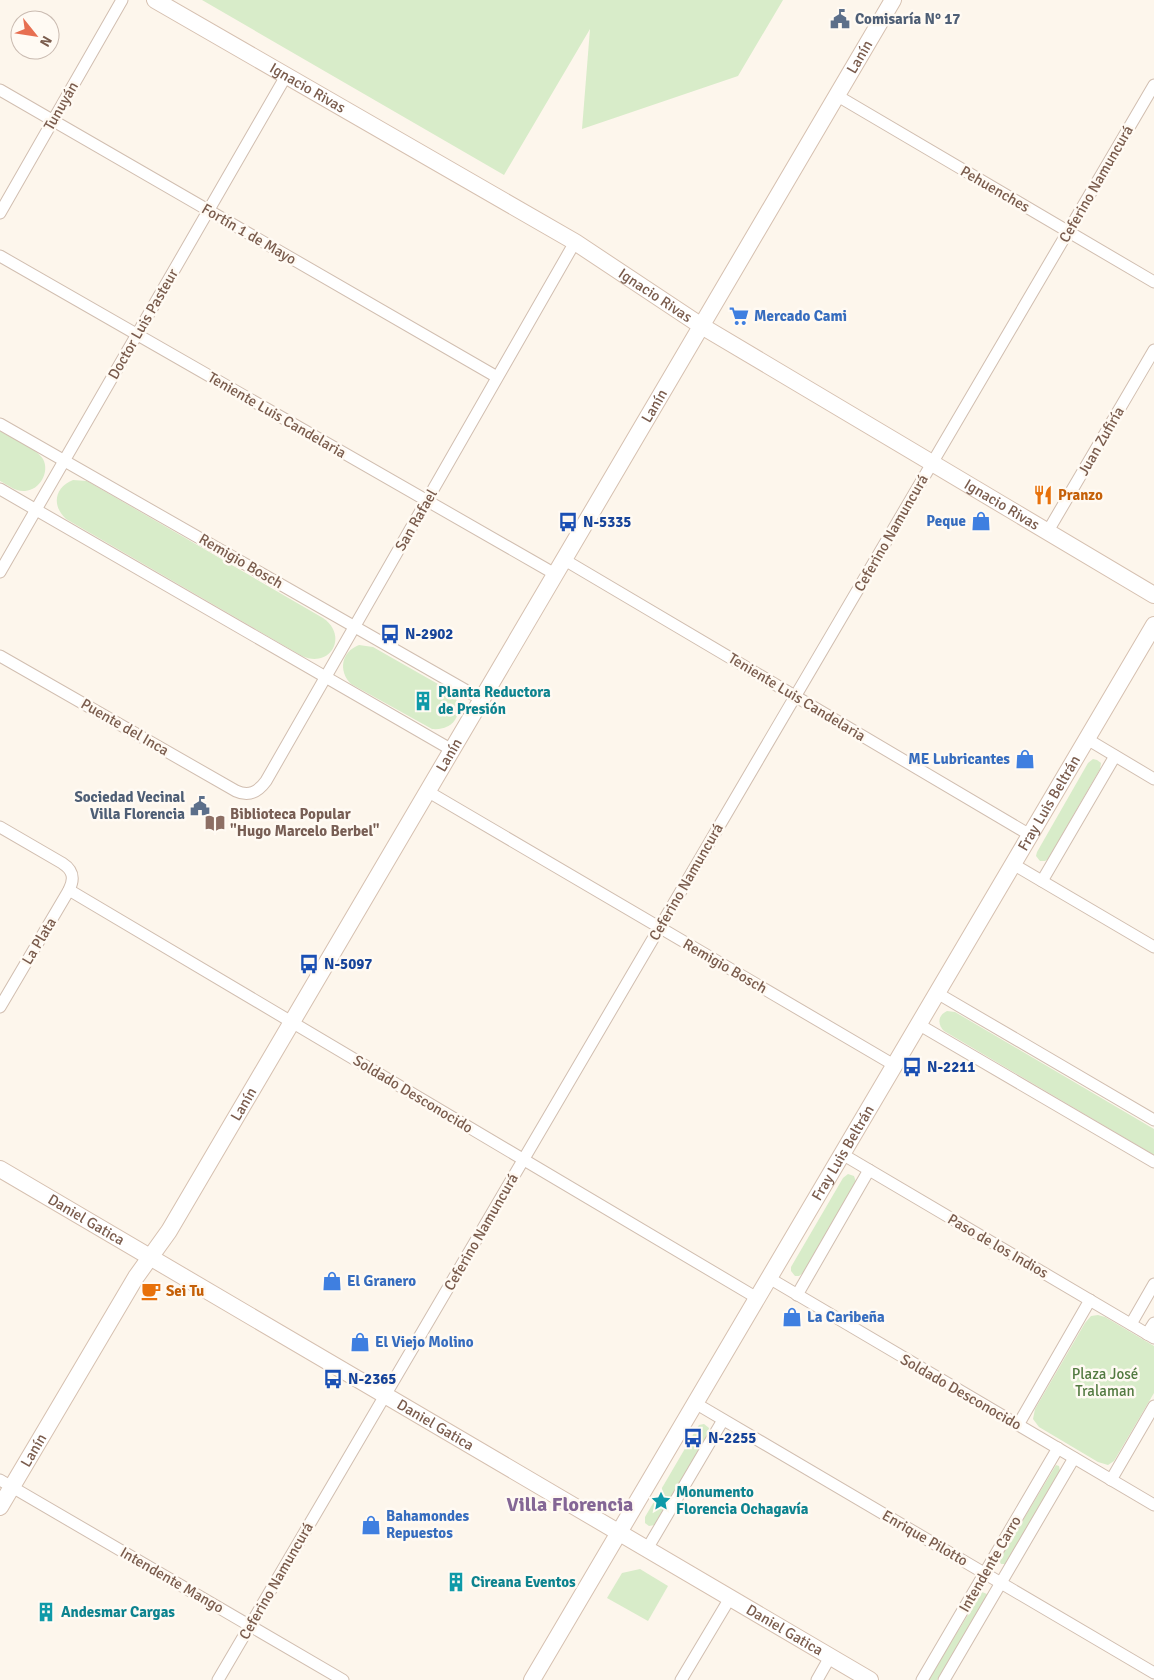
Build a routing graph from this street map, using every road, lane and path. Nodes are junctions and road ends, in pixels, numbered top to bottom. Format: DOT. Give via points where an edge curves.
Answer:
graph roads {
  1 [pos="122,0"];
  2 [pos="155,0"];
  3 [pos="893,0"];
  4 [pos="286,76"];
  5 [pos="1154,85"];
  6 [pos="0,90"];
  7 [pos="836,95"];
  8 [pos="53,121"];
  9 [pos="208,210"];
  10 [pos="0,213"];
  11 [pos="1068,231"];
  12 [pos="575,242"];
  13 [pos="0,256"];
  14 [pos="1154,282"];
  15 [pos="700,325"];
  16 [pos="137,335"];
  17 [pos="1154,350"];
  18 [pos="497,377"];
  19 [pos="0,424"];
  20 [pos="64,460"];
  21 [pos="932,462"];
  22 [pos="0,489"];
  23 [pos="427,501"];
  24 [pos="36,510"];
  25 [pos="1048,531"];
  26 [pos="563,559"];
  27 [pos="0,572"];
  28 [pos="555,574"];
  29 [pos="1154,595"];
  30 [pos="1154,625"];
  31 [pos="355,626"];
  32 [pos="0,656"];
  33 [pos="326,677"];
  34 [pos="795,696"];
  35 [pos="481,699"];
  36 [pos="1087,739"];
  37 [pos="452,750"];
  38 [pos="1116,756"];
  39 [pos="1154,779"];
  40 [pos="427,791"];
  41 [pos="252,793"];
  42 [pos="0,827"];
  43 [pos="1030,834"];
  44 [pos="1013,864"];
  45 [pos="1042,881"];
  46 [pos="69,890"];
  47 [pos="660,927"];
  48 [pos="1154,947"];
  49 [pos="937,993"];
  50 [pos="0,1007"];
  51 [pos="292,1022"];
  52 [pos="918,1024"];
  53 [pos="894,1065"];
  54 [pos="1154,1120"];
  55 [pos="842,1154"];
  56 [pos="523,1160"];
  57 [pos="1154,1162"];
  58 [pos="0,1169"];
  59 [pos="870,1170"];
  60 [pos="150,1257"];
  61 [pos="769,1278"];
  62 [pos="1154,1284"];
  63 [pos="797,1295"];
  64 [pos="757,1298"];
  65 [pos="1090,1300"];
  66 [pos="1154,1323"];
  67 [pos="1131,1324"];
  68 [pos="1151,1336"];
  69 [pos="385,1395"];
  70 [pos="695,1403"];
  71 [pos="1154,1406"];
  72 [pos="723,1420"];
  73 [pos="1018,1425"];
  74 [pos="1058,1448"];
  75 [pos="1074,1458"];
  76 [pos="1111,1480"];
  77 [pos="6,1484"];
  78 [pos="1154,1505"];
  79 [pos="0,1507"];
  80 [pos="619,1533"];
  81 [pos="647,1549"];
  82 [pos="984,1573"];
  83 [pos="1001,1583"];
  84 [pos="730,1598"];
  85 [pos="250,1626"];
  86 [pos="830,1657"];
  87 [pos="1154,1673"];
  88 [pos="218,1680"];
  89 [pos="344,1680"];
  90 [pos="532,1680"];
  91 [pos="681,1680"];
  92 [pos="817,1680"];
  93 [pos="870,1680"];
  94 [pos="922,1680"];
  95 [pos="944,1680"];
  1 -- 8 [label="street, Tunuyán"];
  2 -- 4 [label="street, Ignacio Rivas"];
  3 -- 7 [label="street, Lanín"];
  4 -- 9 [label="street, Doctor Luis Pasteur"];
  4 -- 12 [label="street, Ignacio Rivas"];
  5 -- 11 [label="street, Ceferino Namuncurá"];
  6 -- 8 [label="street, Fortín 1 de Mayo"];
  7 -- 11 [label="street, Pehuenches"];
  7 -- 15 [label="street, Lanín"];
  8 -- 9 [label="street, Fortín 1 de Mayo"];
  8 -- 10 [label="street, Tunuyán"];
  9 -- 16 [label="street, Doctor Luis Pasteur"];
  9 -- 18 [label="street, Fortín 1 de Mayo"];
  11 -- 14 [label="street, Pehuenches"];
  11 -- 21 [label="street, Ceferino Namuncurá"];
  12 -- 15 [label="street, Ignacio Rivas"];
  12 -- 18 [label="street, San Rafael"];
  13 -- 16 [label="street, Teniente Luis Candelaria"];
  15 -- 21 [label="street, Ignacio Rivas"];
  15 -- 26 [label="street, Lanín"];
  16 -- 20 [label="street, Doctor Luis Pasteur"];
  16 -- 23 [label="street, Teniente Luis Candelaria"];
  17 -- 25 [label="street, Juan Zufiría"];
  18 -- 23 [label="street, San Rafael"];
  19 -- 20 [label="street, Remigio Bosch"];
  20 -- 24 [label="street, Doctor Luis Pasteur"];
  20 -- 31 [label="street, Remigio Bosch"];
  21 -- 25 [label="street, Ignacio Rivas"];
  21 -- 34 [label="street, Ceferino Namuncurá"];
  22 -- 24 [label="street"];
  23 -- 28 [label="street, Teniente Luis Candelaria"];
  23 -- 31 [label="street, San Rafael"];
  24 -- 27 [label="street, Doctor Luis Pasteur"];
  24 -- 33 [label="street"];
  25 -- 29 [label="street, Ignacio Rivas"];
  26 -- 28 [label="street, Lanín"];
  26 -- 34 [label="street, Teniente Luis Candelaria"];
  28 -- 35 [label="street, Lanín"];
  30 -- 36 [label="street, Fray Luis Beltrán"];
  31 -- 33 [label="street, San Rafael"];
  31 -- 35 [label="street, Remigio Bosch"];
  32 -- 41 [label="street, Puente del Inca" via="236,791"];
  33 -- 37 [label="street"];
  33 -- 41 [label="street, San Rafael" via="266,781"];
  34 -- 43 [label="street, Teniente Luis Candelaria"];
  34 -- 47 [label="street, Ceferino Namuncurá"];
  35 -- 37 [label="street, Lanín"];
  36 -- 38 [label="street"];
  36 -- 43 [label="street, Fray Luis Beltrán"];
  37 -- 40 [label="street, Lanín"];
  38 -- 39 [label="street"];
  38 -- 45 [label="street"];
  40 -- 47 [label="street, Remigio Bosch"];
  40 -- 51 [label="street, Lanín"];
  42 -- 46 [label="street, La Plata" via="62,863 72,874"];
  43 -- 44 [label="street, Fray Luis Beltrán"];
  44 -- 45 [label="street"];
  44 -- 49 [label="street, Fray Luis Beltrán"];
  45 -- 48 [label="street"];
  46 -- 50 [label="street, La Plata"];
  46 -- 51 [label="street, Soldado Desconocido"];
  47 -- 53 [label="street, Remigio Bosch"];
  47 -- 56 [label="street, Ceferino Namuncurá"];
  49 -- 52 [label="street, Fray Luis Beltrán"];
  49 -- 54 [label="street"];
  51 -- 56 [label="street, Soldado Desconocido"];
  51 -- 60 [label="street, Lanín" via="169,1232"];
  52 -- 53 [label="street, Fray Luis Beltrán"];
  52 -- 57 [label="street"];
  53 -- 55 [label="street, Fray Luis Beltrán"];
  55 -- 59 [label="street, Paso de los Indios"];
  55 -- 61 [label="street, Fray Luis Beltrán"];
  56 -- 64 [label="street, Soldado Desconocido"];
  56 -- 69 [label="street, Ceferino Namuncurá"];
  58 -- 60 [label="street, Daniel Gatica"];
  59 -- 63 [label="street"];
  59 -- 65 [label="street, Paso de los Indios"];
  60 -- 69 [label="street, Daniel Gatica"];
  60 -- 77 [label="street, Lanín"];
  61 -- 63 [label="street, Soldado Desconocido"];
  61 -- 64 [label="street, Fray Luis Beltrán"];
  62 -- 67 [label="street"];
  63 -- 73 [label="street, Soldado Desconocido"];
  64 -- 70 [label="street, Fray Luis Beltrán"];
  65 -- 67 [label="street, Paso de los Indios"];
  65 -- 73 [label="street"];
  66 -- 68 [label="street"];
  67 -- 68 [label="street, Paso de los Indios"];
  69 -- 80 [label="street, Daniel Gatica"];
  69 -- 85 [label="street, Ceferino Namuncurá"];
  70 -- 72 [label="street, Enrique Pilotto"];
  70 -- 80 [label="street, Fray Luis Beltrán"];
  71 -- 76 [label="street"];
  72 -- 81 [label="street"];
  72 -- 82 [label="street, Enrique Pilotto"];
  73 -- 74 [label="street, Soldado Desconocido"];
  74 -- 75 [label="street, Soldado Desconocido"];
  74 -- 82 [label="street, Intendente Carro"];
  75 -- 76 [label="street, Soldado Desconocido"];
  75 -- 83 [label="street, Intendente Carro"];
  76 -- 78 [label="street, Soldado Desconocido"];
  77 -- 79 [label="street, Lanín"];
  77 -- 85 [label="street, Intendente Mango"];
  80 -- 81 [label="street, Daniel Gatica"];
  80 -- 90 [label="street, Fray Luis Beltrán"];
  81 -- 84 [label="street, Daniel Gatica"];
  82 -- 83 [label="street, Enrique Pilotto"];
  82 -- 94 [label="street, Intendente Carro"];
  83 -- 87 [label="street, Enrique Pilotto"];
  83 -- 95 [label="street, Intendente Carro"];
  84 -- 86 [label="street, Daniel Gatica"];
  84 -- 91 [label="street"];
  85 -- 88 [label="street, Ceferino Namuncurá"];
  85 -- 89 [label="street, Intendente Mango"];
  86 -- 92 [label="street"];
  86 -- 93 [label="street, Daniel Gatica"];
}
